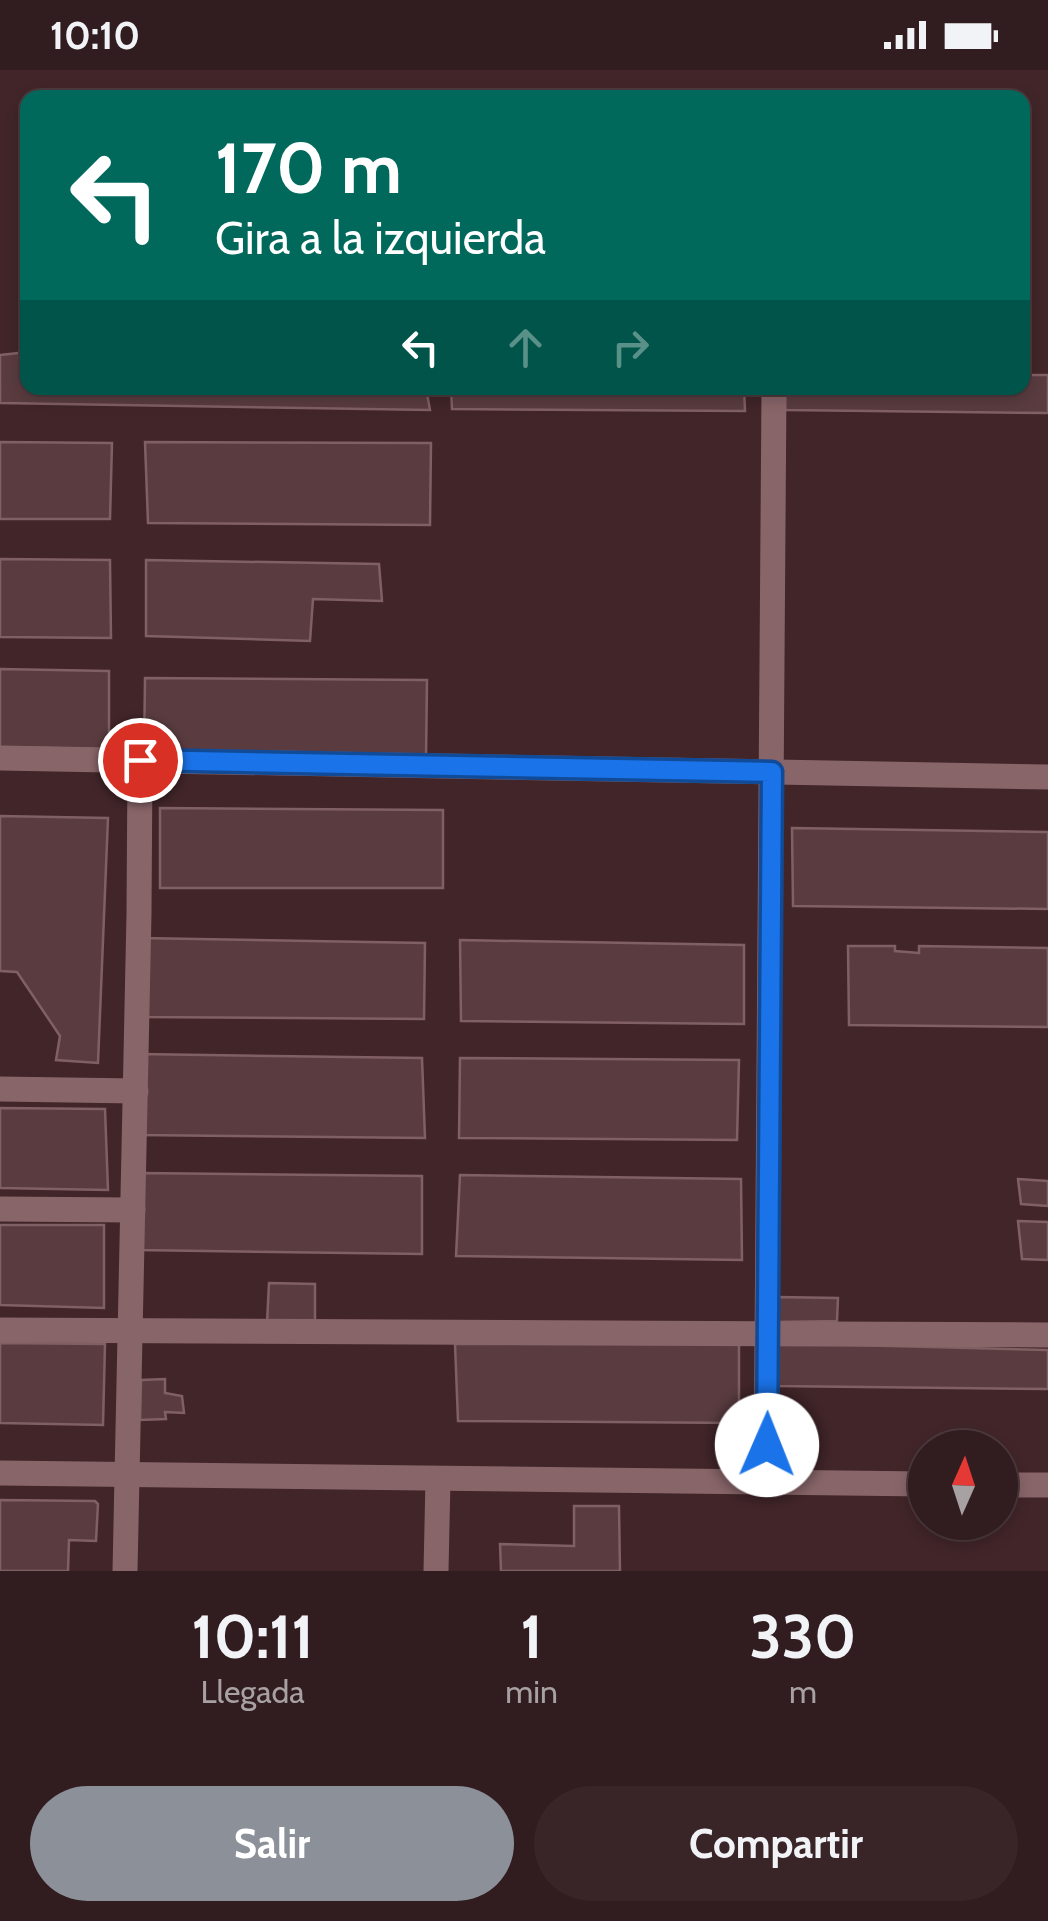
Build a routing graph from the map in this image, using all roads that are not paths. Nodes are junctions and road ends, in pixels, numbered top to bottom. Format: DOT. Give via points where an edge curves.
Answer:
graph roads {
  1 [pos="774,395"];
  2 [pos="0,758"];
  3 [pos="140,760"];
  4 [pos="772,772"];
  5 [pos="1048,777"];
  6 [pos="0,1089"];
  7 [pos="136,1091"];
  8 [pos="0,1208"];
  9 [pos="133,1210"];
  10 [pos="0,1330"];
  11 [pos="130,1330"];
  12 [pos="768,1333"];
  13 [pos="1048,1334"];
  14 [pos="0,1474"];
  15 [pos="128,1476"];
  16 [pos="438,1479"];
  17 [pos="766,1482"];
  18 [pos="908,1484"];
  19 [pos="1018,1485"];
  20 [pos="1048,1485"];
  21 [pos="125,1571"];
  22 [pos="436,1571"];
  1 -- 4 [label="street"];
  2 -- 3 [label="street"];
  3 -- 4 [label="street"];
  3 -- 7 [label="street"];
  4 -- 5 [label="street"];
  4 -- 12 [label="street"];
  6 -- 7 [label="street"];
  7 -- 9 [label="street"];
  8 -- 9 [label="street"];
  9 -- 11 [label="street"];
  10 -- 11 [label="street"];
  11 -- 12 [label="street"];
  11 -- 15 [label="street"];
  12 -- 13 [label="street"];
  12 -- 17 [label="street"];
  14 -- 15 [label="street"];
  15 -- 16 [label="street"];
  15 -- 21 [label="street"];
  16 -- 17 [label="street"];
  16 -- 22 [label="street"];
  17 -- 18 [label="street"];
  19 -- 20 [label="street"];
}
